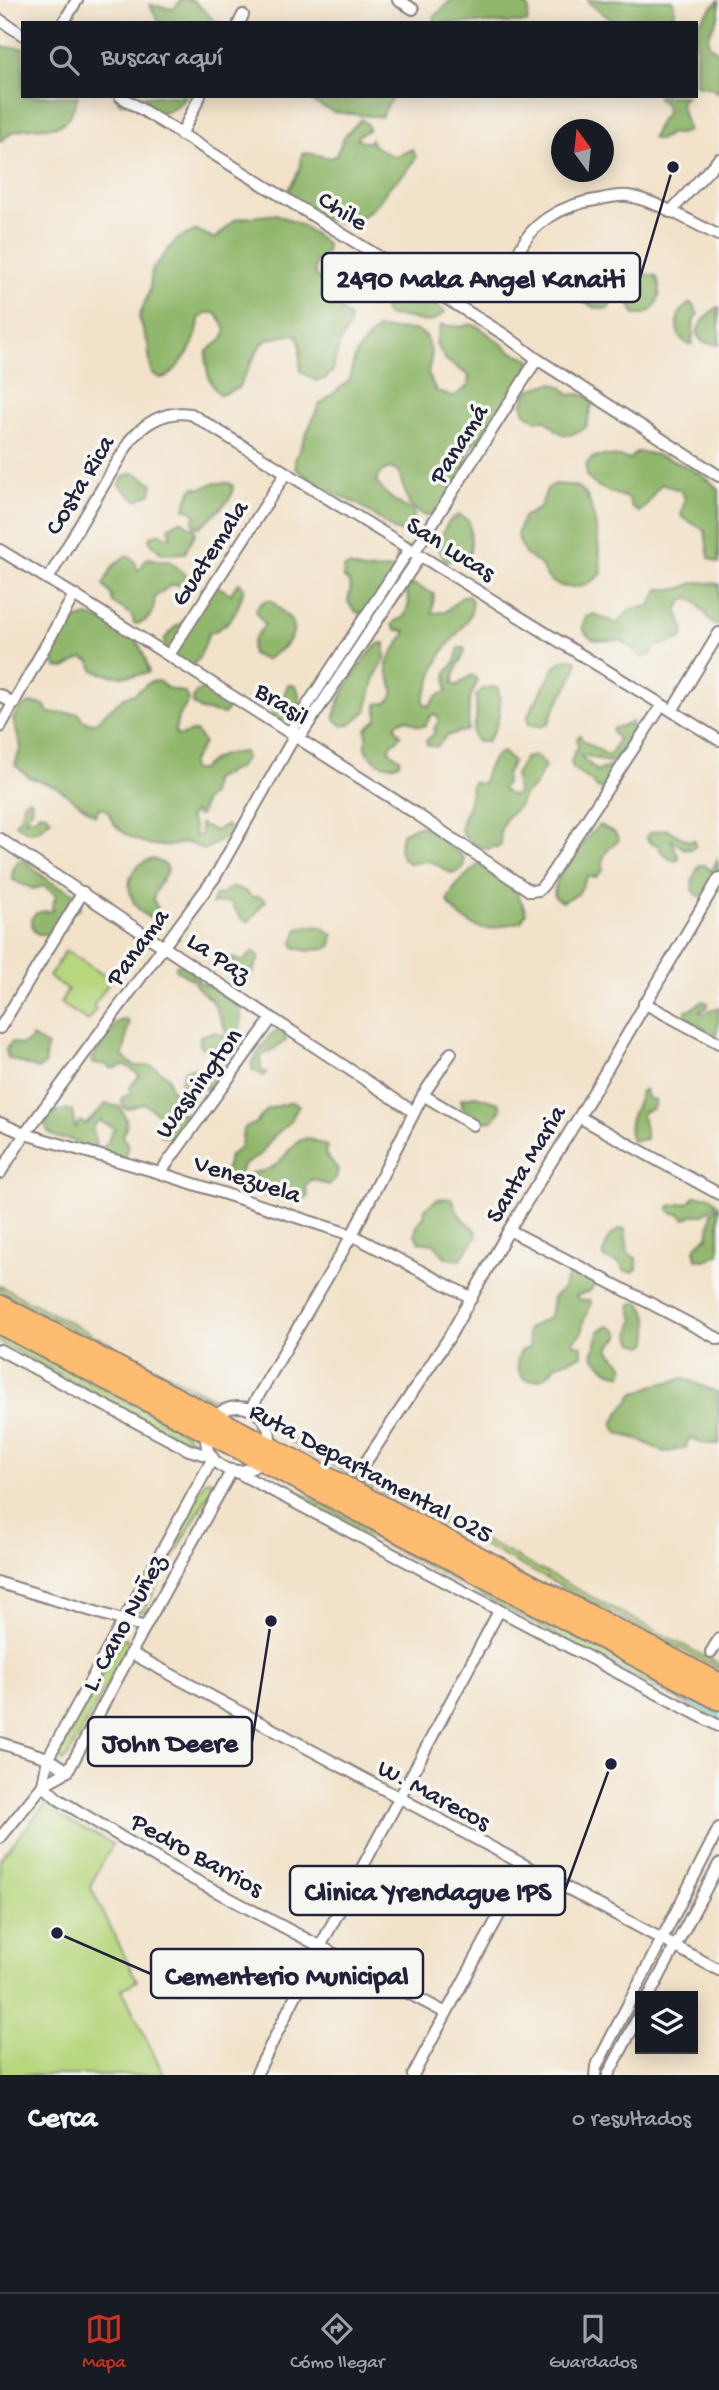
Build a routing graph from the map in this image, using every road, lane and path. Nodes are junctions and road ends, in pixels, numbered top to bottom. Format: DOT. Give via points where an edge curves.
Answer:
graph roads {
  1 [pos="77,0"];
  2 [pos="398,0"];
  3 [pos="413,9"];
  4 [pos="0,20"];
  5 [pos="63,21"];
  6 [pos="21,34"];
  7 [pos="123,98"];
  8 [pos="199,98"];
  9 [pos="181,135"];
  10 [pos="719,159"];
  11 [pos="670,212"];
  12 [pos="718,234"];
  13 [pos="516,262"];
  14 [pos="537,359"];
  15 [pos="156,419"];
  16 [pos="286,473"];
  17 [pos="719,476"];
  18 [pos="0,550"];
  19 [pos="415,551"];
  20 [pos="48,579"];
  21 [pos="74,595"];
  22 [pos="719,632"];
  23 [pos="169,655"];
  24 [pos="0,695"];
  25 [pos="14,704"];
  26 [pos="667,708"];
  27 [pos="0,727"];
  28 [pos="294,737"];
  29 [pos="719,740"];
  30 [pos="0,839"];
  31 [pos="719,878"];
  32 [pos="83,892"];
  33 [pos="714,895"];
  34 [pos="164,946"];
  35 [pos="644,1003"];
  36 [pos="272,1018"];
  37 [pos="0,1028"];
  38 [pos="719,1043"];
  39 [pos="451,1053"];
  40 [pos="423,1095"];
  41 [pos="414,1112"];
  42 [pos="579,1117"];
  43 [pos="0,1123"];
  44 [pos="473,1125"];
  45 [pos="25,1134"];
  46 [pos="0,1173"];
  47 [pos="160,1173"];
  48 [pos="719,1194"];
  49 [pos="509,1230"];
  50 [pos="352,1235"];
  51 [pos="472,1298"];
  52 [pos="0,1305"];
  53 [pos="0,1324"];
  54 [pos="719,1339"];
  55 [pos="0,1350"];
  56 [pos="250,1410"];
  57 [pos="211,1426"];
  58 [pos="265,1454"];
  59 [pos="212,1457"];
  60 [pos="361,1469"];
  61 [pos="232,1470"];
  62 [pos="0,1583"];
  63 [pos="499,1611"];
  64 [pos="123,1619"];
  65 [pos="145,1627"];
  66 [pos="719,1639"];
  67 [pos="711,1652"];
  68 [pos="131,1653"];
  69 [pos="719,1684"];
  70 [pos="719,1700"];
  71 [pos="719,1726"];
  72 [pos="0,1743"];
  73 [pos="48,1758"];
  74 [pos="68,1771"];
  75 [pos="43,1785"];
  76 [pos="398,1799"];
  77 [pos="719,1828"];
  78 [pos="0,1838"];
  79 [pos="719,1864"];
  80 [pos="525,1867"];
  81 [pos="661,1939"];
  82 [pos="321,1945"];
  83 [pos="675,1947"];
  84 [pos="719,1970"];
  85 [pos="652,1991"];
  86 [pos="446,2013"];
  87 [pos="635,2024"];
  88 [pos="256,2075"];
  89 [pos="413,2075"];
  90 [pos="595,2075"];
  91 [pos="608,2075"];
  1 -- 5 [label="street"];
  2 -- 3 [label="street"];
  4 -- 6 [label="street"];
  7 -- 9 [label="street, Chile"];
  8 -- 9 [label="street"];
  9 -- 14 [label="street, Chile"];
  10 -- 11 [label="street"];
  11 -- 12 [label="street"];
  11 -- 13 [label="street" via="628,196 583,201 536,227 522,243"];
  14 -- 17 [label="street, Chile"];
  14 -- 19 [label="street, Panamá"];
  15 -- 16 [label="street, San Lucas" via="176,411 191,414"];
  15 -- 20 [label="street, Costa Rica" via="131,439"];
  16 -- 19 [label="street, San Lucas"];
  16 -- 23 [label="street, Guatemala"];
  18 -- 20 [label="street, Brasil"];
  19 -- 26 [label="street, San Lucas"];
  19 -- 28 [label="street, Panama" via="407,553 293,727"];
  20 -- 21 [label="street, Brasil"];
  21 -- 23 [label="street, Brasil"];
  21 -- 25 [label="street"];
  22 -- 26 [label="street"];
  23 -- 28 [label="street, Brasil"];
  24 -- 25 [label="street"];
  25 -- 27 [label="street"];
  26 -- 28 [label="street, Brasil" via="539,890 530,891"];
  26 -- 29 [label="street, San Lucas"];
  28 -- 34 [label="street, Panama" via="215,877"];
  30 -- 32 [label="street, La Paz"];
  31 -- 33 [label="street, Santa Maria"];
  32 -- 34 [label="street, La Paz"];
  32 -- 37 [label="street"];
  33 -- 35 [label="street, Santa Maria"];
  34 -- 36 [label="street, La Paz"];
  34 -- 45 [label="street, Panama"];
  35 -- 38 [label="street"];
  35 -- 42 [label="street, Santa Maria"];
  36 -- 41 [label="street, La Paz"];
  36 -- 47 [label="street, Washington"];
  39 -- 40 [label="street"];
  40 -- 41 [label="street"];
  40 -- 44 [label="street"];
  41 -- 50 [label="street"];
  42 -- 48 [label="street"];
  42 -- 49 [label="street, Santa Maria"];
  43 -- 45 [label="street, Venezuela"];
  45 -- 46 [label="street, Panama"];
  45 -- 47 [label="street, Venezuela"];
  47 -- 50 [label="street, Venezuela"];
  49 -- 51 [label="street, Santa Maria"];
  49 -- 54 [label="street"];
  50 -- 51 [label="street, Venezuela"];
  50 -- 56 [label="street"];
  51 -- 60 [label="street, Santa Maria"];
  52 -- 57 [label="highway, Ruta Departamental 025"];
  53 -- 57 [label="highway, Ruta Departamental 025"];
  55 -- 59 [label="street" via="189,1450"];
  56 -- 57 [label="street" via="230,1409"];
  56 -- 58 [label="street" via="266,1423 270,1439"];
  57 -- 58 [label="highway, Ruta Departamental 025"];
  57 -- 59 [label="street" via="208,1450"];
  58 -- 61 [label="street" via="251,1468"];
  58 -- 69 [label="highway, Ruta Departamental 025"];
  58 -- 70 [label="highway, Ruta Departamental 025"];
  59 -- 61 [label="street"];
  59 -- 64 [label="street, L. Cano Nuñez"];
  61 -- 63 [label="street"];
  61 -- 65 [label="street, L. Cano Nuñez"];
  62 -- 64 [label="street"];
  63 -- 71 [label="street"];
  63 -- 76 [label="street"];
  64 -- 65 [label="street"];
  64 -- 73 [label="street, L. Cano Nuñez"];
  65 -- 68 [label="street, L. Cano Nuñez"];
  66 -- 67 [label="street"];
  68 -- 74 [label="street, L. Cano Nuñez"];
  68 -- 76 [label="street, W. Marecos"];
  72 -- 73 [label="street"];
  73 -- 74 [label="street"];
  73 -- 75 [label="street, L. Cano Nuñez"];
  74 -- 75 [label="street, L. Cano Nuñez"];
  75 -- 78 [label="street, L. Cano Nuñez"];
  75 -- 82 [label="street, Pedro Barrios" via="58,1799 176,1870"];
  76 -- 80 [label="street, W. Marecos"];
  76 -- 82 [label="street"];
  77 -- 81 [label="street"];
  79 -- 83 [label="street"];
  80 -- 81 [label="street, W. Marecos"];
  80 -- 86 [label="street"];
  81 -- 83 [label="street, W. Marecos"];
  81 -- 90 [label="street"];
  82 -- 86 [label="street, Pedro Barrios"];
  82 -- 88 [label="street"];
  83 -- 84 [label="street, W. Marecos"];
  83 -- 85 [label="street"];
  86 -- 89 [label="street"];
  87 -- 91 [label="street"];
}
